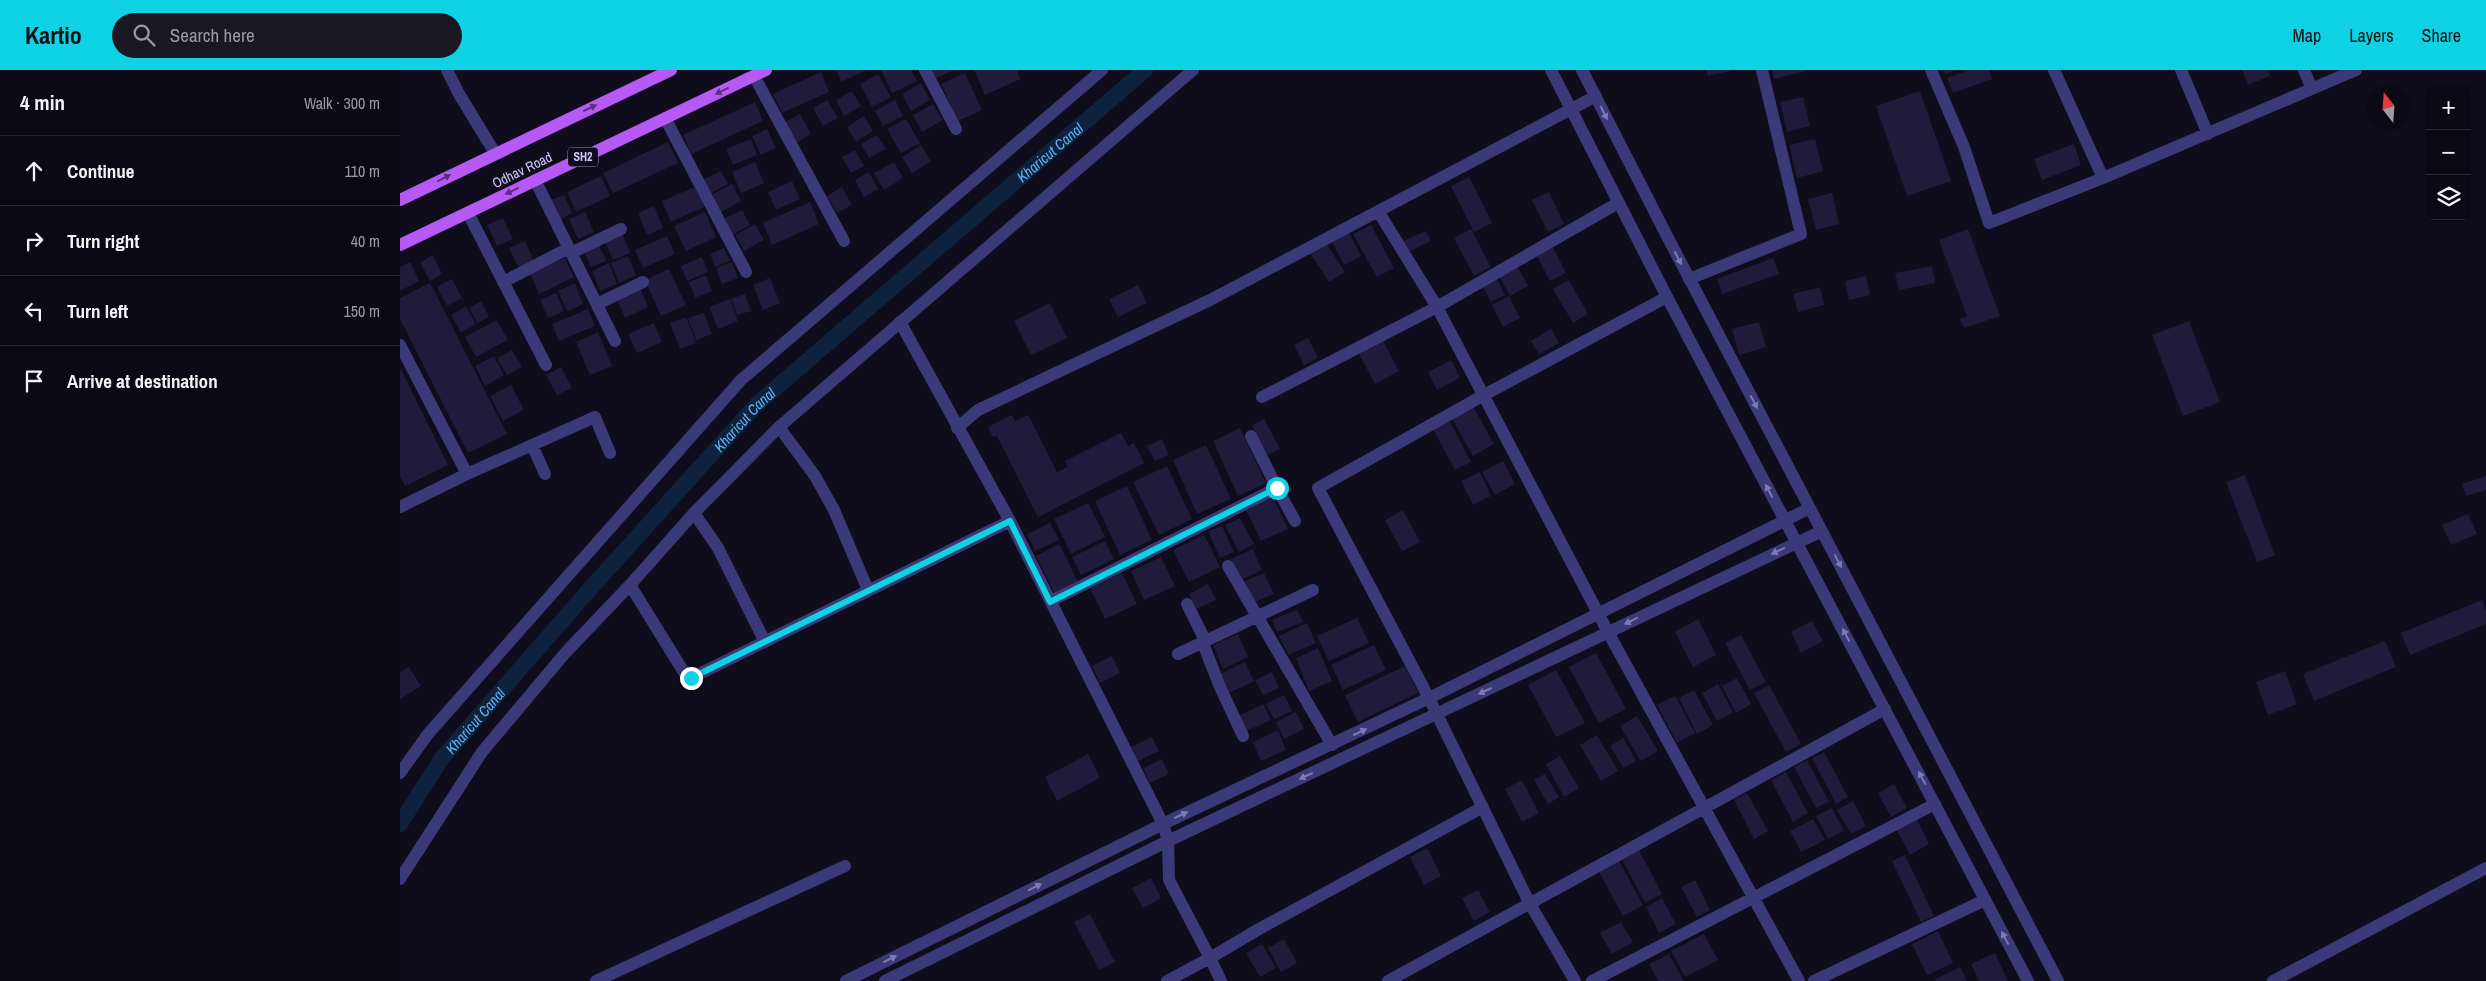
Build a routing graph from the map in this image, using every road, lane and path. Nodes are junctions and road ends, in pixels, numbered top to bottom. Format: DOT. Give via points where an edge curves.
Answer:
graph roads {
  1 [pos="447,70"];
  2 [pos="670,70"];
  3 [pos="766,70"];
  4 [pos="924,70"];
  5 [pos="1102,70"];
  6 [pos="1193,70"];
  7 [pos="1551,70"];
  8 [pos="1582,70"];
  9 [pos="1762,70"];
  10 [pos="1931,70"];
  11 [pos="2054,70"];
  12 [pos="2180,70"];
  13 [pos="2304,70"];
  14 [pos="2356,70"];
  15 [pos="754,76"];
  16 [pos="2312,89"];
  17 [pos="1596,96"];
  18 [pos="1571,110"];
  19 [pos="665,118"];
  20 [pos="956,129"];
  21 [pos="2208,134"];
  22 [pos="495,153"];
  23 [pos="2103,178"];
  24 [pos="535,180"];
  25 [pos="400,200"];
  26 [pos="1618,202"];
  27 [pos="1378,211"];
  28 [pos="468,212"];
  29 [pos="621,228"];
  30 [pos="844,241"];
  31 [pos="400,246"];
  32 [pos="570,250"];
  33 [pos="746,272"];
  34 [pos="1690,279"];
  35 [pos="503,282"];
  36 [pos="643,282"];
  37 [pos="1667,298"];
  38 [pos="597,304"];
  39 [pos="1437,307"];
  40 [pos="900,322"];
  41 [pos="615,341"];
  42 [pos="400,345"];
  43 [pos="546,365"];
  44 [pos="1484,394"];
  45 [pos="1262,397"];
  46 [pos="779,427"];
  47 [pos="957,428"];
  48 [pos="1251,436"];
  49 [pos="532,445"];
  50 [pos="610,453"];
  51 [pos="468,474"];
  52 [pos="545,474"];
  53 [pos="1277,488"];
  54 [pos="402,502"];
  55 [pos="1810,508"];
  56 [pos="694,513"];
  57 [pos="1010,521"];
  58 [pos="1295,521"];
  59 [pos="1785,521"];
  60 [pos="1822,531"];
  61 [pos="1796,543"];
  62 [pos="1228,566"];
  63 [pos="630,585"];
  64 [pos="868,590"];
  65 [pos="1313,590"];
  66 [pos="1050,602"];
  67 [pos="1187,604"];
  68 [pos="1598,614"];
  69 [pos="1258,617"];
  70 [pos="1608,632"];
  71 [pos="766,642"];
  72 [pos="1203,643"];
  73 [pos="1178,654"];
  74 [pos="1429,698"];
  75 [pos="1885,709"];
  76 [pos="1436,714"];
  77 [pos="1243,736"];
  78 [pos="1332,745"];
  79 [pos="400,772"];
  80 [pos="1935,804"];
  81 [pos="1483,807"];
  82 [pos="1704,808"];
  83 [pos="1162,824"];
  84 [pos="1168,842"];
  85 [pos="845,866"];
  86 [pos="2486,868"];
  87 [pos="400,879"];
  88 [pos="1755,897"];
  89 [pos="1985,900"];
  90 [pos="1530,904"];
  91 [pos="1210,958"];
  92 [pos="596,981"];
  93 [pos="846,981"];
  94 [pos="885,981"];
  95 [pos="1167,981"];
  96 [pos="1221,981"];
  97 [pos="1388,981"];
  98 [pos="1575,981"];
  99 [pos="1592,981"];
  100 [pos="1800,981"];
  101 [pos="1814,981"];
  102 [pos="2028,981"];
  103 [pos="2058,981"];
  104 [pos="2273,981"];
  1 -- 22 [label="street"];
  22 -- 2 [label="main road, Odhav Road, one-way"];
  3 -- 15 [label="main road, Odhav Road / SH2"];
  4 -- 20 [label="street"];
  5 -- 79 [label="street" via="741,380 428,734"];
  6 -- 40 [label="street"];
  7 -- 18 [label="street"];
  8 -- 17 [label="street"];
  9 -- 34 [label="street" via="1801,234"];
  10 -- 23 [label="street" via="1964,147 1989,223"];
  11 -- 23 [label="street"];
  12 -- 21 [label="street"];
  13 -- 16 [label="street"];
  14 -- 16 [label="street"];
  15 -- 19 [label="main road, Odhav Road / SH2, one-way"];
  15 -- 30 [label="street"];
  16 -- 21 [label="street"];
  17 -- 18 [label="street"];
  17 -- 34 [label="street, one-way"];
  18 -- 26 [label="street"];
  18 -- 27 [label="street"];
  19 -- 24 [label="main road, Odhav Road / SH2"];
  19 -- 33 [label="street"];
  21 -- 23 [label="street"];
  25 -- 22 [label="main road, Odhav Road, one-way"];
  24 -- 28 [label="main road, Odhav Road / SH2, one-way"];
  24 -- 32 [label="street"];
  26 -- 37 [label="street"];
  26 -- 39 [label="street"];
  27 -- 39 [label="street"];
  27 -- 47 [label="street" via="1210,300 978,410"];
  28 -- 31 [label="main road, Odhav Road / SH2"];
  28 -- 35 [label="street"];
  29 -- 32 [label="street"];
  32 -- 35 [label="street"];
  32 -- 38 [label="street"];
  34 -- 55 [label="street, one-way"];
  35 -- 43 [label="street"];
  36 -- 38 [label="street"];
  37 -- 44 [label="street"];
  59 -- 37 [label="street, one-way"];
  38 -- 41 [label="street"];
  39 -- 44 [label="street"];
  39 -- 45 [label="street"];
  40 -- 46 [label="street"];
  40 -- 47 [label="street"];
  42 -- 51 [label="street"];
  44 -- 68 [label="street"];
  44 -- 74 [label="street" via="1318,488"];
  46 -- 56 [label="street"];
  46 -- 64 [label="street" via="834,510"];
  47 -- 57 [label="street"];
  48 -- 53 [label="street"];
  49 -- 50 [label="street" via="595,417"];
  49 -- 51 [label="street"];
  49 -- 52 [label="street"];
  51 -- 54 [label="street"];
  53 -- 58 [label="street"];
  53 -- 66 [label="street"];
  55 -- 59 [label="street"];
  55 -- 60 [label="street"];
  56 -- 63 [label="street"];
  56 -- 71 [label="street" via="718,548"];
  57 -- 64 [label="street"];
  57 -- 66 [label="street"];
  59 -- 61 [label="street"];
  59 -- 68 [label="street"];
  60 -- 61 [label="street"];
  60 -- 103 [label="street, one-way"];
  61 -- 70 [label="street, one-way"];
  75 -- 61 [label="street, one-way"];
  62 -- 69 [label="street"];
  63 -- 71 [label="street" via="685,674 691,678"];
  63 -- 87 [label="street" via="566,652 482,752"];
  64 -- 71 [label="street"];
  65 -- 69 [label="street"];
  66 -- 83 [label="street"];
  67 -- 72 [label="street"];
  68 -- 70 [label="street"];
  68 -- 74 [label="street"];
  69 -- 72 [label="street"];
  69 -- 78 [label="street"];
  70 -- 76 [label="street, one-way"];
  70 -- 82 [label="street"];
  72 -- 73 [label="street"];
  72 -- 77 [label="street"];
  74 -- 76 [label="street"];
  78 -- 74 [label="street, one-way"];
  80 -- 75 [label="street, one-way"];
  75 -- 82 [label="street"];
  76 -- 81 [label="street"];
  76 -- 84 [label="street, one-way"];
  83 -- 78 [label="street, one-way"];
  80 -- 88 [label="street"];
  80 -- 89 [label="street"];
  81 -- 90 [label="street"];
  81 -- 91 [label="street"];
  82 -- 88 [label="street"];
  82 -- 90 [label="street"];
  83 -- 84 [label="street"];
  93 -- 83 [label="street, one-way"];
  84 -- 91 [label="street" via="1169,880"];
  84 -- 94 [label="street"];
  85 -- 92 [label="street"];
  86 -- 104 [label="street"];
  88 -- 99 [label="street"];
  88 -- 100 [label="street"];
  89 -- 101 [label="street"];
  102 -- 89 [label="street, one-way"];
  90 -- 97 [label="street"];
  90 -- 98 [label="street"];
  91 -- 95 [label="street"];
  91 -- 96 [label="street"];
}
